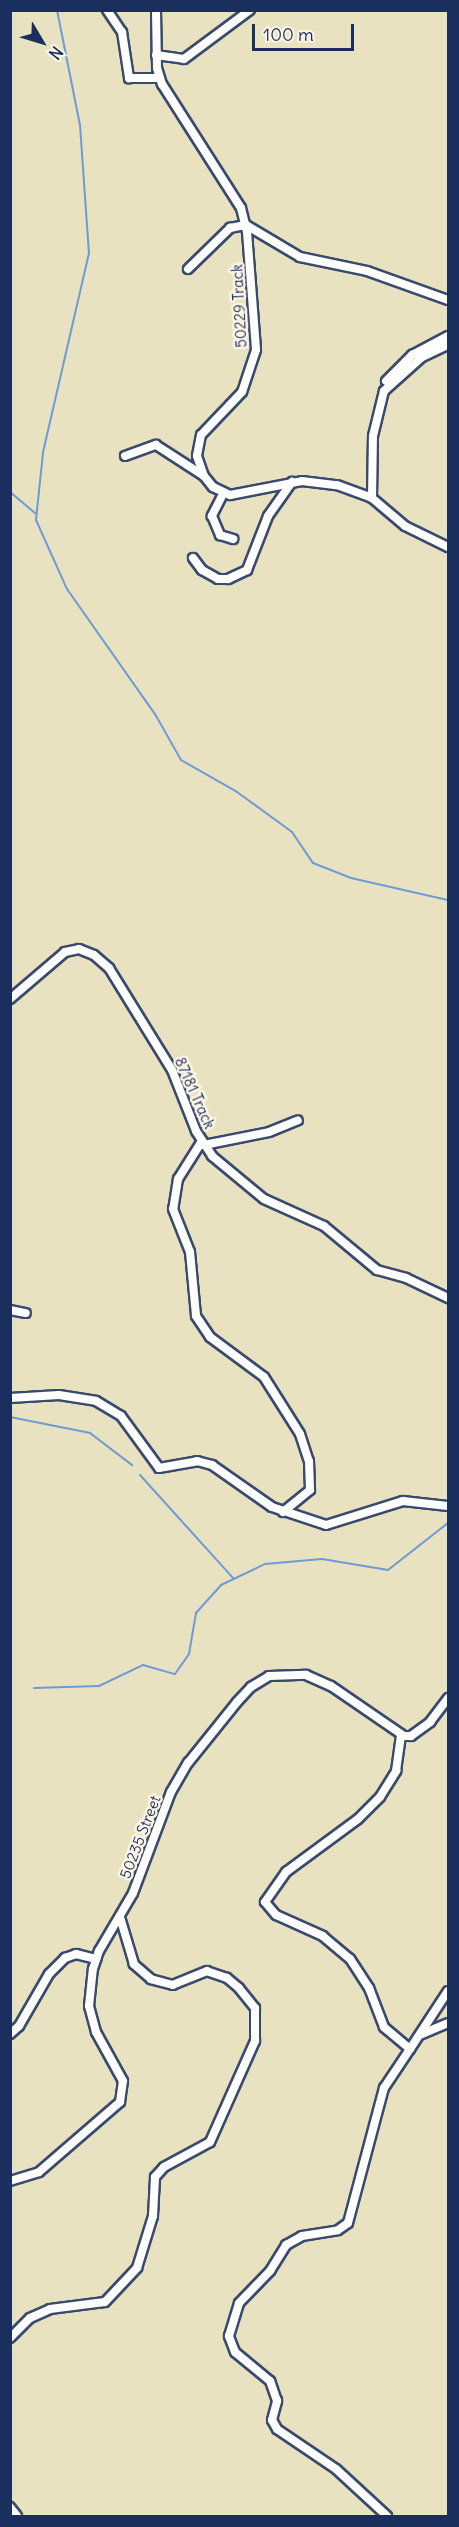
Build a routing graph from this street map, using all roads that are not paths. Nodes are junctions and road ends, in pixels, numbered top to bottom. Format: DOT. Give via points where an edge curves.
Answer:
graph roads {
  1 [pos="107,10"];
  2 [pos="250,10"];
  3 [pos="159,11"];
  4 [pos="156,56"];
  5 [pos="159,78"];
  6 [pos="246,225"];
  7 [pos="188,269"];
  8 [pos="448,300"];
  9 [pos="448,336"];
  10 [pos="448,345"];
  11 [pos="384,391"];
  12 [pos="125,456"];
  13 [pos="204,476"];
  14 [pos="292,482"];
  15 [pos="223,494"];
  16 [pos="372,498"];
  17 [pos="233,539"];
  18 [pos="448,547"];
  19 [pos="193,558"];
  20 [pos="10,999"];
  21 [pos="298,1120"];
  22 [pos="203,1143"];
  23 [pos="448,1298"];
  24 [pos="10,1310"];
  25 [pos="26,1313"];
  26 [pos="10,1398"];
  27 [pos="448,1506"];
  28 [pos="283,1512"];
  29 [pos="448,1698"];
  30 [pos="401,1735"];
  31 [pos="120,1917"];
  32 [pos="96,1959"];
  33 [pos="448,1991"];
  34 [pos="448,2023"];
  35 [pos="10,2034"];
  36 [pos="420,2035"];
  37 [pos="410,2049"];
  38 [pos="10,2181"];
  39 [pos="10,2338"];
  40 [pos="10,2507"];
  41 [pos="17,2517"];
  42 [pos="387,2517"];
  1 -- 5 [label="street" via="122,32 129,78"];
  2 -- 4 [label="street" via="184,59"];
  3 -- 4 [label="street, 50229 Track"];
  4 -- 5 [label="street, 50229 Track"];
  5 -- 6 [label="street, 50229 Track" via="241,208"];
  6 -- 7 [label="street" via="230,228"];
  6 -- 8 [label="street" via="300,257 367,271"];
  6 -- 13 [label="street, 50229 Track" via="256,350 250,375 238,398 201,435 198,456"];
  9 -- 11 [label="street" via="412,355 387,379"];
  10 -- 11 [label="street" via="422,357"];
  11 -- 16 [label="street" via="373,436"];
  12 -- 13 [label="street" via="156,445"];
  13 -- 15 [label="street"];
  14 -- 15 [label="street" via="239,495"];
  14 -- 16 [label="street" via="337,484"];
  14 -- 19 [label="street" via="268,516 247,570 218,579 202,570"];
  15 -- 17 [label="street" via="212,516 220,536"];
  16 -- 18 [label="street" via="405,526"];
  20 -- 22 [label="street, 87181 Track" via="65,952 79,949 94,955 109,968 172,1070"];
  21 -- 22 [label="street" via="269,1132"];
  22 -- 23 [label="street, 87181 Track" via="251,1190 278,1208 324,1226 377,1270 406,1278"];
  22 -- 28 [label="street" via="178,1179 173,1209 190,1252 196,1316 210,1337 264,1377 300,1434 309,1461 309,1490 300,1502"];
  24 -- 25 [label="street"];
  26 -- 28 [label="street" via="76,1396 107,1406 121,1416 159,1468 197,1461 212,1466"];
  27 -- 28 [label="street" via="403,1502 333,1524"];
  29 -- 30 [label="street" via="418,1731 411,1736"];
  30 -- 31 [label="street, 50235 Street" via="318,1679 278,1674 262,1679 217,1725 179,1777"];
  30 -- 37 [label="street" via="396,1771 380,1797 358,1819 286,1872 265,1902 276,1915 323,1936 350,1959 369,1988 387,2032"];
  31 -- 32 [label="street, 50235 Street"];
  31 -- 39 [label="street" via="134,1964 151,1979 173,1985 207,1971 227,1978 239,1988 255,2008 255,2041 210,2142 164,2167 155,2177 153,2216 137,2268 105,2302 50,2309 21,2325"];
  32 -- 35 [label="street" via="76,1954 65,1958 42,1984 19,2026"];
  32 -- 38 [label="street, 50235 Street" via="89,1985 89,2006 96,2032 123,2081 120,2102 39,2172"];
  33 -- 36 [label="street"];
  34 -- 36 [label="street"];
  36 -- 37 [label="street"];
  37 -- 42 [label="street" via="384,2088 348,2223 338,2230 302,2236 286,2246 270,2271 239,2303 229,2336 235,2352 270,2381 277,2401 272,2420 277,2429 336,2469"];
  40 -- 41 [label="street"];
}
